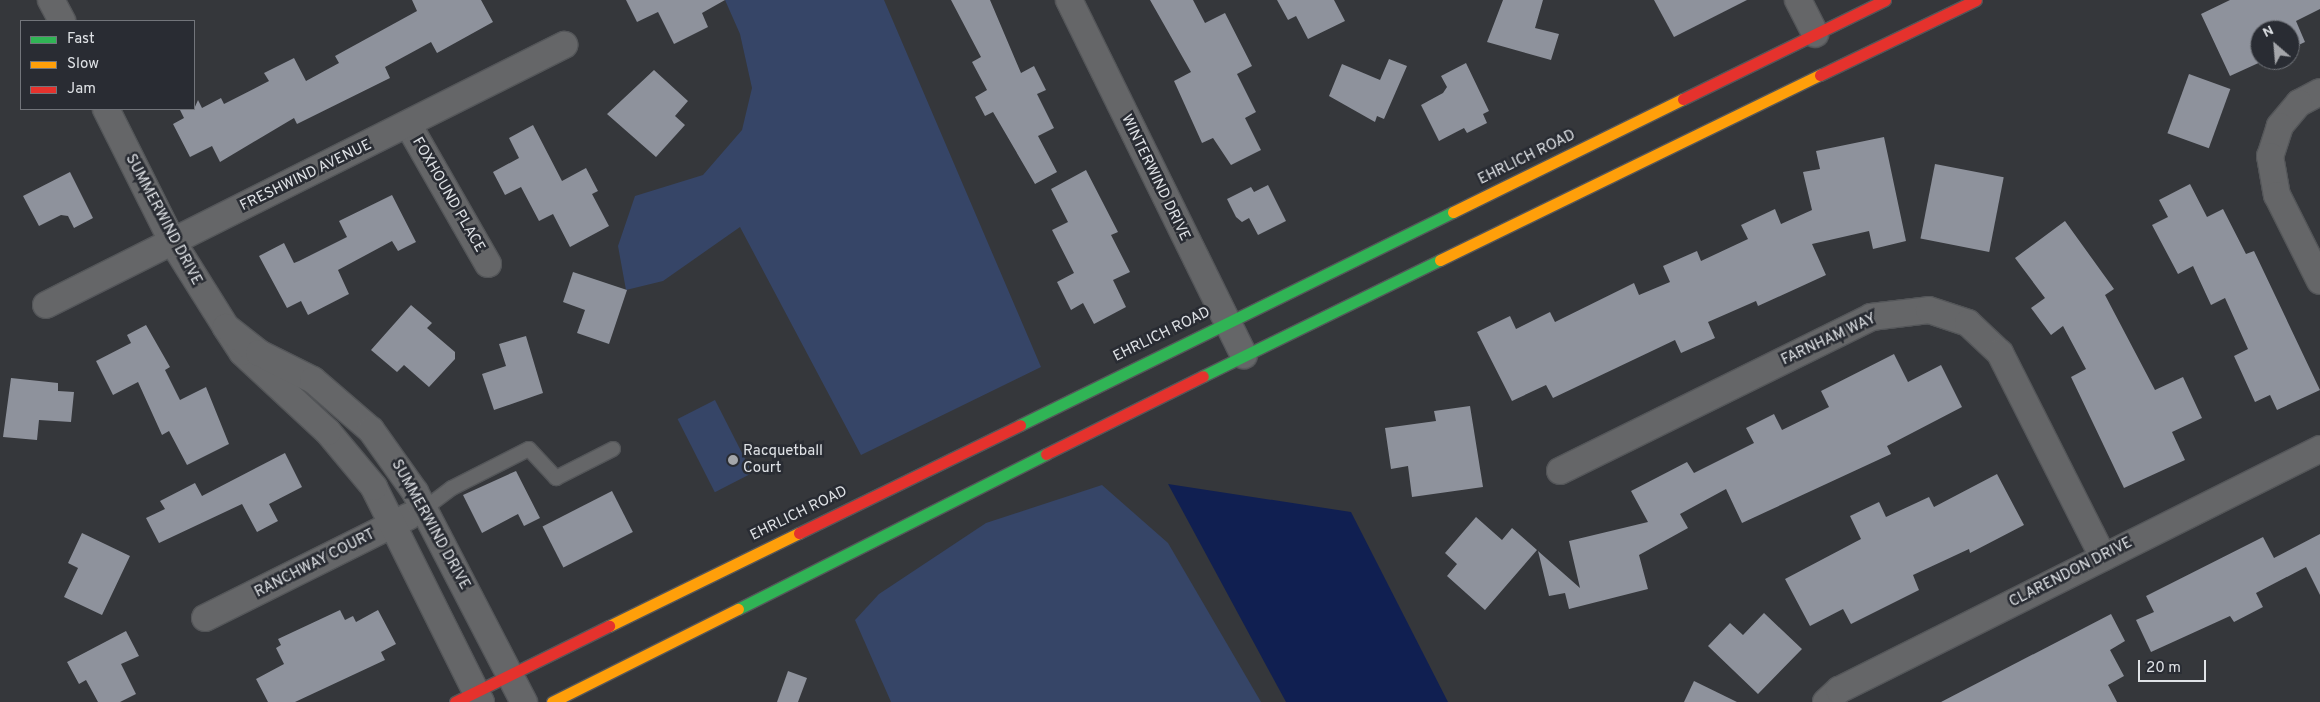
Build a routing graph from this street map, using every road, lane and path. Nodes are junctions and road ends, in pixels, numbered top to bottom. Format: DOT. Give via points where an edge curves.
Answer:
graph roads {
  1 [pos="51,0"];
  2 [pos="1069,0"];
  3 [pos="1798,0"];
  4 [pos="1885,0"];
  5 [pos="1976,0"];
  6 [pos="61,20"];
  7 [pos="1815,34"];
  8 [pos="564,45"];
  9 [pos="2320,92"];
  10 [pos="106,110"];
  11 [pos="409,126"];
  12 [pos="172,241"];
  13 [pos="488,264"];
  14 [pos="2320,281"];
  15 [pos="46,305"];
  16 [pos="1225,321"];
  17 [pos="226,327"];
  18 [pos="1244,355"];
  19 [pos="613,449"];
  20 [pos="2320,449"];
  21 [pos="1560,471"];
  22 [pos="424,509"];
  23 [pos="392,525"];
  24 [pos="2103,557"];
  25 [pos="205,618"];
  26 [pos="510,674"];
  27 [pos="471,699"];
  28 [pos="524,702"];
  29 [pos="552,702"];
  30 [pos="1826,702"];
  1 -- 6 [label="street"];
  2 -- 16 [label="street, WINTERWIND DRIVE"];
  3 -- 7 [label="street"];
  4 -- 7 [label="main road, EHRLICH ROAD"];
  5 -- 18 [label="main road"];
  7 -- 16 [label="main road, EHRLICH ROAD"];
  8 -- 11 [label="street, FRESHWIND AVENUE"];
  9 -- 14 [label="street" via="2299,104 2280,126 2270,156 2277,195"];
  10 -- 12 [label="street, SUMMERWIND DRIVE"];
  11 -- 12 [label="street, FRESHWIND AVENUE"];
  11 -- 13 [label="street, FOXHOUND PLACE"];
  12 -- 15 [label="street, FRESHWIND AVENUE"];
  12 -- 17 [label="street, SUMMERWIND DRIVE"];
  16 -- 18 [label="street, WINTERWIND DRIVE"];
  16 -- 26 [label="main road, EHRLICH ROAD"];
  17 -- 22 [label="street, SUMMERWIND DRIVE" via="259,353 312,380 344,403 395,460"];
  17 -- 23 [label="street, SUMMERWIND DRIVE" via="242,352 353,459"];
  18 -- 29 [label="main road"];
  19 -- 22 [label="lane" via="556,478 529,449 452,488"];
  20 -- 24 [label="street, CLARENDON DRIVE"];
  21 -- 24 [label="street, FARNHAM WAY" via="1871,318 1929,310 1968,324 2000,353"];
  22 -- 23 [label="street, RANCHWAY COURT"];
  22 -- 26 [label="street, SUMMERWIND DRIVE"];
  23 -- 25 [label="street, RANCHWAY COURT"];
  23 -- 27 [label="street, SUMMERWIND DRIVE"];
  24 -- 30 [label="street, CLARENDON DRIVE" via="1839,690"];
  26 -- 27 [label="main road, EHRLICH ROAD"];
  26 -- 28 [label="street, SUMMERWIND DRIVE"];
}
